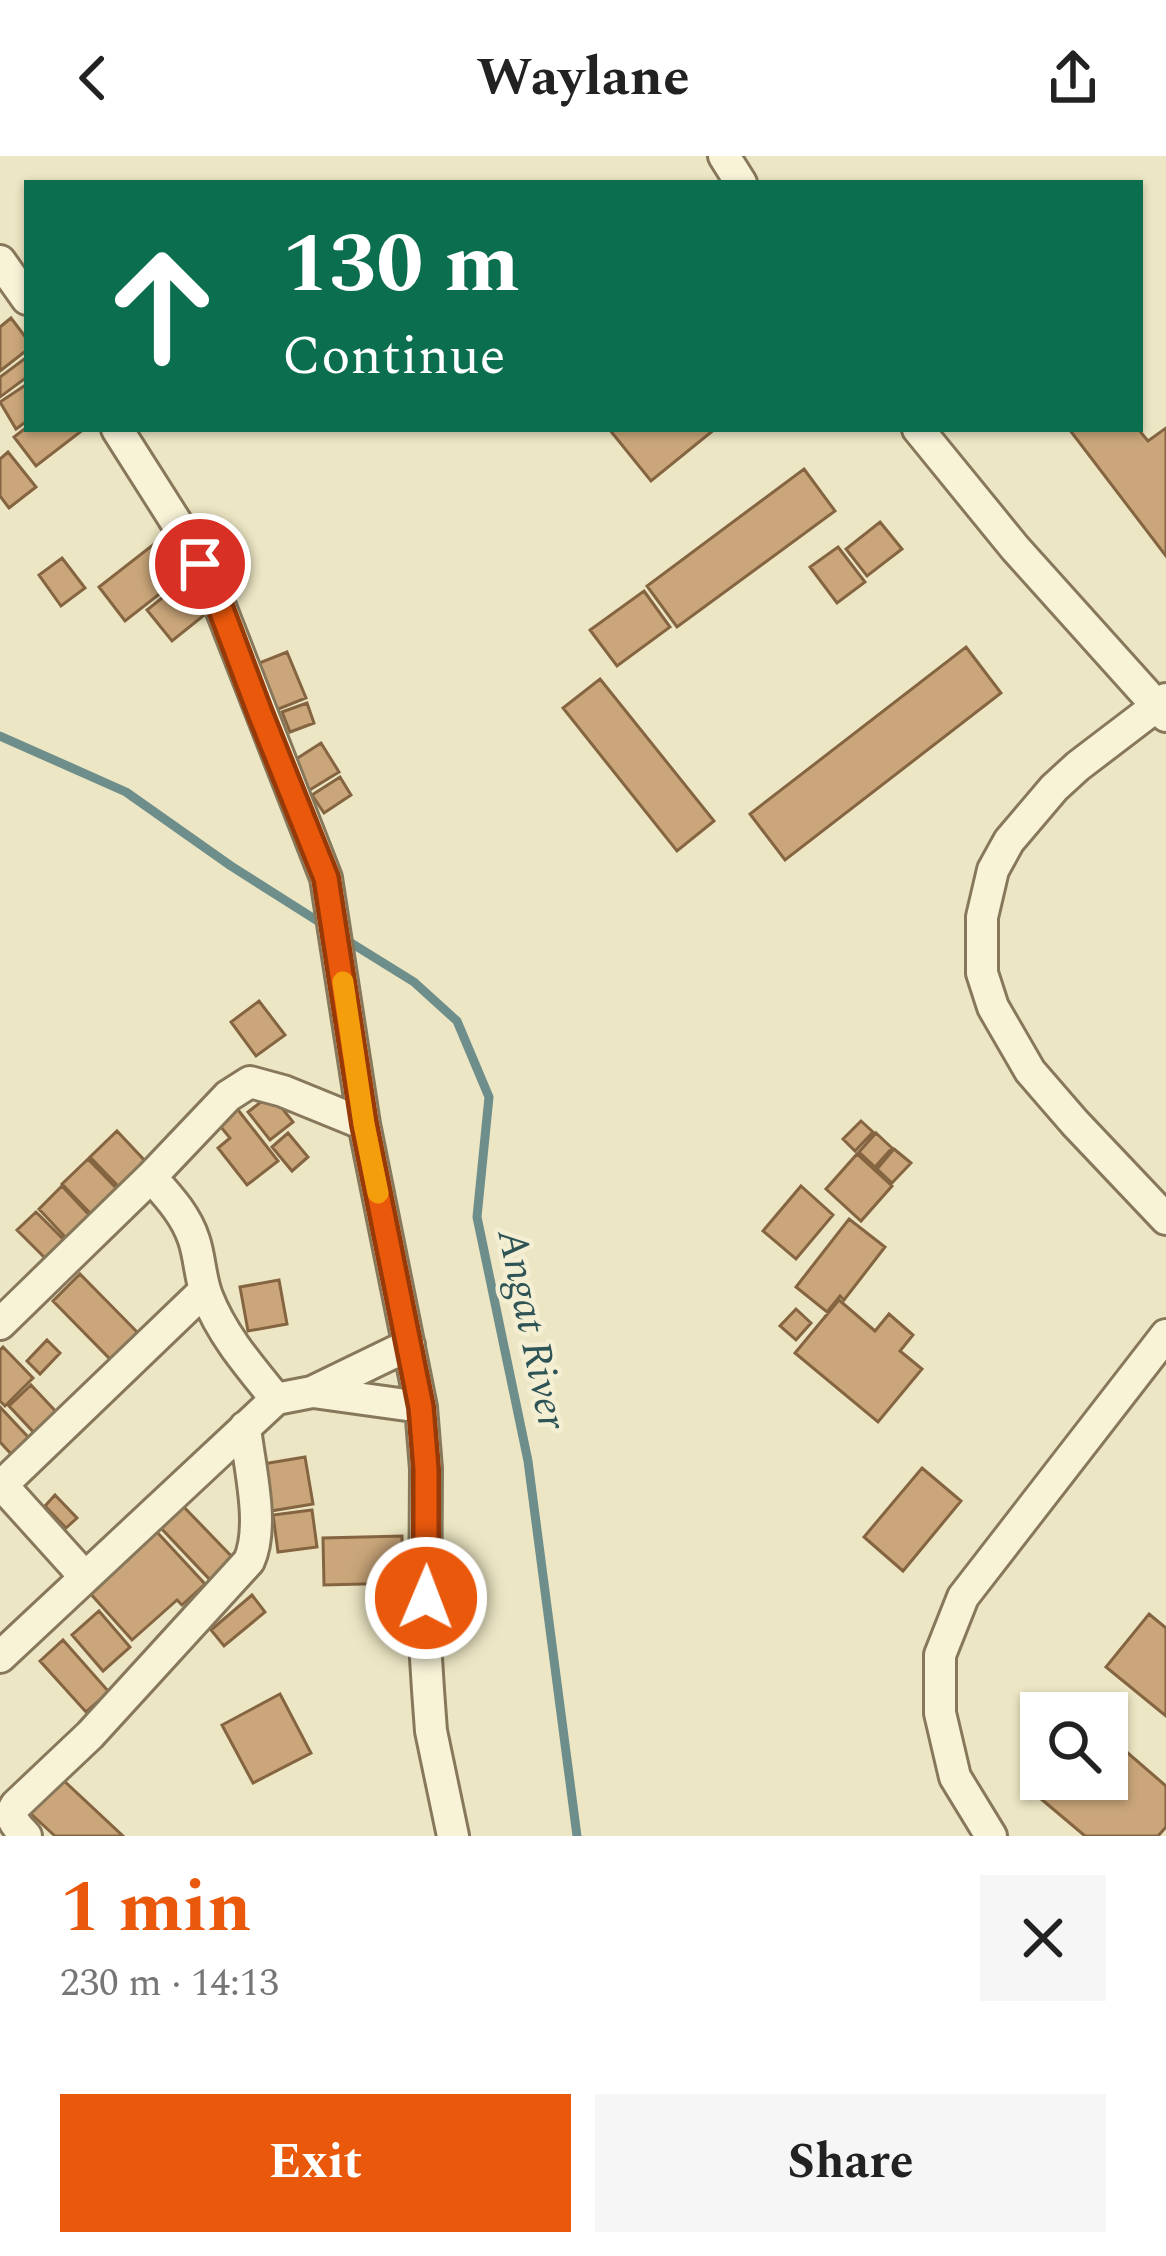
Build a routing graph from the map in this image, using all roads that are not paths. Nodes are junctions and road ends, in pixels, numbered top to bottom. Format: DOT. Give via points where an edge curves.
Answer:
graph roads {
  1 [pos="0,261"];
  2 [pos="24,295"];
  3 [pos="119,432"];
  4 [pos="920,432"];
  5 [pos="1163,707"];
  6 [pos="364,1124"];
  7 [pos="151,1177"];
  8 [pos="1166,1219"];
  9 [pos="204,1291"];
  10 [pos="0,1324"];
  11 [pos="1166,1335"];
  12 [pos="409,1345"];
  13 [pos="312,1392"];
  14 [pos="277,1399"];
  15 [pos="421,1407"];
  16 [pos="245,1427"];
  17 [pos="1,1486"];
  18 [pos="86,1576"];
  19 [pos="0,1657"];
  20 [pos="26,1836"];
  21 [pos="453,1836"];
  22 [pos="991,1836"];
  1 -- 2 [label="street"];
  3 -- 6 [label="street" via="216,596 326,878"];
  4 -- 5 [label="street"];
  5 -- 8 [label="street" via="1078,766 1009,841 982,917 982,973 1030,1071"];
  6 -- 7 [label="street" via="250,1082"];
  6 -- 12 [label="street"];
  7 -- 9 [label="street" via="187,1222"];
  7 -- 10 [label="street"];
  9 -- 14 [label="street"];
  9 -- 17 [label="street"];
  11 -- 22 [label="street" via="963,1598 940,1655 940,1713 955,1777"];
  12 -- 13 [label="street"];
  12 -- 15 [label="street"];
  13 -- 14 [label="street"];
  13 -- 15 [label="street"];
  14 -- 16 [label="street"];
  15 -- 21 [label="street" via="430,1710"];
  16 -- 18 [label="street"];
  16 -- 20 [label="street" via="257,1528 249,1561 16,1805 12,1819"];
  17 -- 18 [label="street"];
  18 -- 19 [label="street"];
}
